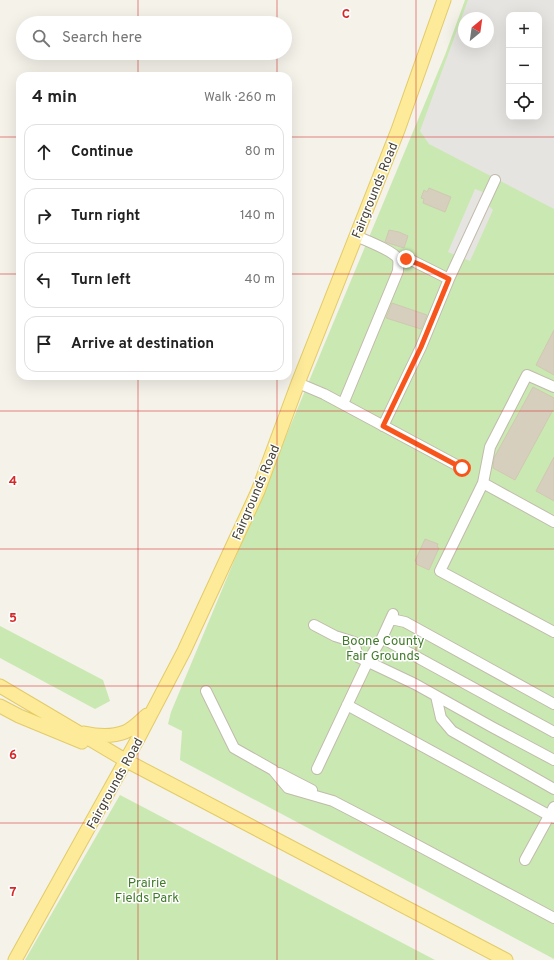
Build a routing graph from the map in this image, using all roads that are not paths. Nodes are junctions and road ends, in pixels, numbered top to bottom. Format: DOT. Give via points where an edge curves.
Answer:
graph roads {
  1 [pos="444,0"];
  2 [pos="495,180"];
  3 [pos="356,236"];
  4 [pos="398,259"];
  5 [pos="449,279"];
  6 [pos="298,383"];
  7 [pos="554,387"];
  8 [pos="343,404"];
  9 [pos="383,426"];
  10 [pos="462,468"];
  11 [pos="483,483"];
  12 [pos="554,522"];
  13 [pos="314,625"];
  14 [pos="554,632"];
  15 [pos="382,638"];
  16 [pos="368,661"];
  17 [pos="0,686"];
  18 [pos="206,690"];
  19 [pos="436,696"];
  20 [pos="554,704"];
  21 [pos="347,705"];
  22 [pos="0,706"];
  23 [pos="153,710"];
  24 [pos="77,731"];
  25 [pos="554,732"];
  26 [pos="125,760"];
  27 [pos="554,760"];
  28 [pos="317,769"];
  29 [pos="554,789"];
  30 [pos="552,814"];
  31 [pos="525,860"];
  32 [pos="554,918"];
  33 [pos="16,960"];
  34 [pos="506,960"];
  1 -- 3 [label="main road, Fairgrounds Road" via="398,130"];
  2 -- 5 [label="lane"];
  3 -- 4 [label="lane" via="391,252"];
  3 -- 6 [label="main road, Fairgrounds Road"];
  4 -- 5 [label="lane" via="411,260"];
  4 -- 8 [label="lane" via="398,271"];
  5 -- 9 [label="lane" via="421,347"];
  6 -- 8 [label="lane"];
  6 -- 23 [label="main road, Fairgrounds Road" via="258,491 184,651"];
  7 -- 11 [label="lane" via="527,375 490,447"];
  8 -- 9 [label="lane"];
  9 -- 10 [label="lane"];
  11 -- 12 [label="lane"];
  11 -- 14 [label="lane" via="440,571"];
  13 -- 16 [label="lane" via="354,642 358,656"];
  15 -- 16 [label="lane"];
  15 -- 20 [label="lane" via="392,617"];
  15 -- 25 [label="lane"];
  16 -- 19 [label="lane"];
  16 -- 21 [label="lane"];
  17 -- 24 [label="main road"];
  18 -- 32 [label="lane" via="234,748"];
  19 -- 27 [label="lane"];
  19 -- 29 [label="lane" via="441,718 452,732"];
  21 -- 28 [label="lane"];
  21 -- 30 [label="lane"];
  22 -- 26 [label="main road"];
  23 -- 24 [label="main road" via="134,727 124,732 95,735"];
  23 -- 26 [label="main road, Fairgrounds Road"];
  24 -- 26 [label="main road"];
  26 -- 33 [label="main road, Fairgrounds Road"];
  26 -- 34 [label="main road"];
  30 -- 31 [label="lane"];
}
